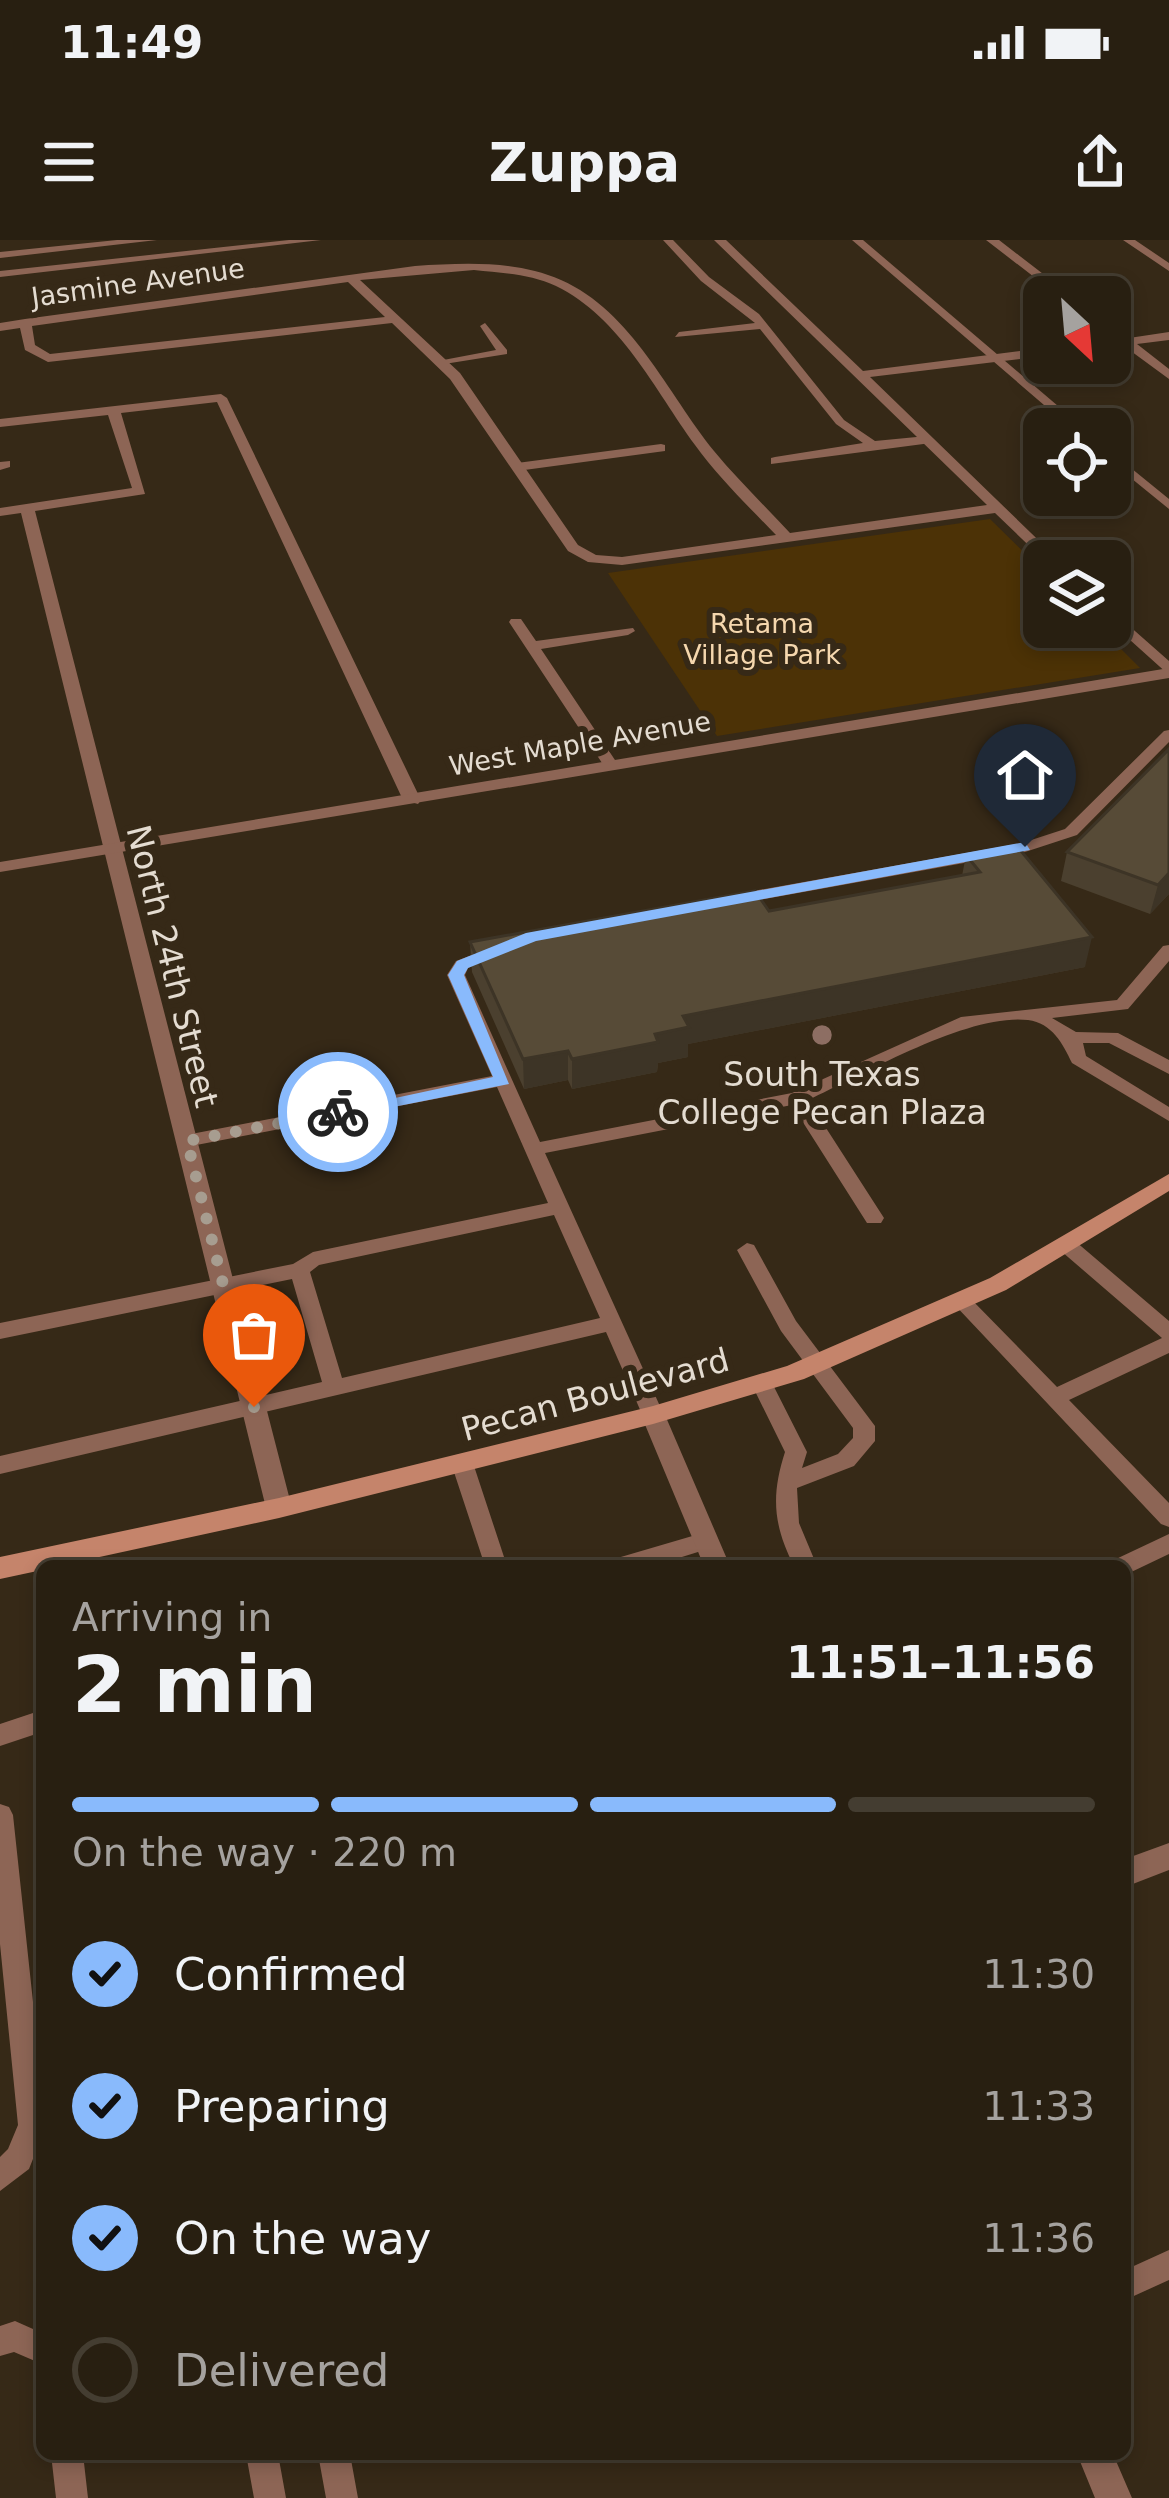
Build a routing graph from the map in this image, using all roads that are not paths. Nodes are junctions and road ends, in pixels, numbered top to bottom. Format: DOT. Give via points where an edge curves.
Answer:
graph roads {
  1 [pos="151,240"];
  2 [pos="316,240"];
  3 [pos="668,240"];
  4 [pos="720,240"];
  5 [pos="857,240"];
  6 [pos="992,240"];
  7 [pos="1128,240"];
  8 [pos="66,249"];
  9 [pos="0,255"];
  10 [pos="70,266"];
  11 [pos="1169,268"];
  12 [pos="0,274"];
  13 [pos="1039,276"];
  14 [pos="351,278"];
  15 [pos="397,319"];
  16 [pos="25,323"];
  17 [pos="763,325"];
  18 [pos="485,326"];
  19 [pos="0,327"];
  20 [pos="679,335"];
  21 [pos="1169,337"];
  22 [pos="1131,342"];
  23 [pos="1131,345"];
  24 [pos="1023,355"];
  25 [pos="996,358"];
  26 [pos="442,363"];
  27 [pos="860,375"];
  28 [pos="1169,375"];
  29 [pos="1054,408"];
  30 [pos="113,410"];
  31 [pos="0,423"];
  32 [pos="927,440"];
  33 [pos="873,445"];
  34 [pos="661,448"];
  35 [pos="775,460"];
  36 [pos="518,466"];
  37 [pos="1131,473"];
  38 [pos="1169,505"];
  39 [pos="27,508"];
  40 [pos="997,508"];
  41 [pos="0,512"];
  42 [pos="787,538"];
  43 [pos="1031,540"];
  44 [pos="516,622"];
  45 [pos="628,631"];
  46 [pos="1131,635"];
  47 [pos="532,646"];
  48 [pos="1169,672"];
  49 [pos="1169,734"];
  50 [pos="611,766"];
  51 [pos="412,800"];
  52 [pos="112,848"];
  53 [pos="0,867"];
  54 [pos="720,902"];
  55 [pos="514,944"];
  56 [pos="1169,950"];
  57 [pos="1040,1018"];
  58 [pos="1073,1038"];
  59 [pos="1167,1067"];
  60 [pos="503,1080"];
  61 [pos="1132,1092"];
  62 [pos="797,1098"];
  63 [pos="1169,1115"];
  64 [pos="187,1141"];
  65 [pos="534,1149"];
  66 [pos="1169,1181"];
  67 [pos="560,1207"];
  68 [pos="874,1218"];
  69 [pos="1068,1246"];
  70 [pos="747,1250"];
  71 [pos="299,1270"];
  72 [pos="223,1285"];
  73 [pos="962,1302"];
  74 [pos="612,1323"];
  75 [pos="0,1331"];
  76 [pos="1169,1333"];
  77 [pos="1169,1344"];
  78 [pos="818,1365"];
  79 [pos="762,1383"];
  80 [pos="334,1388"];
  81 [pos="1053,1398"];
  82 [pos="254,1407"];
  83 [pos="653,1415"];
  84 [pos="462,1462"];
  85 [pos="0,1465"];
  86 [pos="784,1484"];
  87 [pos="279,1508"];
  88 [pos="1169,1518"];
  89 [pos="1169,1543"];
  90 [pos="711,1554"];
  91 [pos="36,1560"];
  92 [pos="37,1560"];
  93 [pos="494,1560"];
  94 [pos="666,1560"];
  95 [pos="802,1560"];
  96 [pos="1131,1562"];
  97 [pos="0,1568"];
  98 [pos="36,1722"];
  99 [pos="0,1735"];
  100 [pos="0,1816"];
  101 [pos="1169,1856"];
  102 [pos="1131,1871"];
  103 [pos="0,2176"];
  104 [pos="1169,2265"];
  105 [pos="1131,2282"];
  106 [pos="69,2460"];
  107 [pos="263,2460"];
  108 [pos="335,2460"];
  109 [pos="1098,2460"];
  110 [pos="72,2498"];
  111 [pos="270,2498"];
  112 [pos="342,2498"];
  113 [pos="1114,2498"];
  1 -- 8 [label="street"];
  2 -- 10 [label="lane"];
  3 -- 17 [label="lane"];
  4 -- 27 [label="street"];
  5 -- 25 [label="lane"];
  6 -- 13 [label="street"];
  7 -- 11 [label="lane"];
  8 -- 9 [label="street"];
  8 -- 10 [label="lane"];
  10 -- 12 [label="lane"];
  14 -- 15 [label="street"];
  14 -- 16 [label="street, Jasmine Avenue"];
  14 -- 42 [label="street, Jasmine Avenue" via="465,266 567,285 614,319 704,448"];
  15 -- 16 [label="street" via="48,358 29,347"];
  15 -- 26 [label="street"];
  16 -- 19 [label="street, Jasmine Avenue"];
  17 -- 20 [label="lane"];
  17 -- 33 [label="lane" via="840,422"];
  18 -- 26 [label="lane" via="503,352"];
  21 -- 22 [label="street"];
  23 -- 28 [label="street"];
  24 -- 25 [label="street"];
  25 -- 27 [label="street"];
  25 -- 29 [label="lane"];
  26 -- 36 [label="street"];
  27 -- 32 [label="street"];
  30 -- 31 [label="street"];
  30 -- 39 [label="street" via="140,491"];
  30 -- 51 [label="street" via="221,398"];
  32 -- 33 [label="lane"];
  32 -- 40 [label="street"];
  33 -- 35 [label="lane"];
  34 -- 36 [label="lane"];
  36 -- 42 [label="street" via="573,548 593,559"];
  37 -- 38 [label="lane"];
  39 -- 41 [label="street"];
  39 -- 52 [label="street, North 24th Street"];
  40 -- 42 [label="street"];
  40 -- 43 [label="street"];
  44 -- 47 [label="lane"];
  45 -- 47 [label="lane"];
  46 -- 48 [label="street"];
  47 -- 50 [label="lane"];
  48 -- 50 [label="street, West Maple Avenue"];
  49 -- 54 [label="lane" via="1071,832"];
  50 -- 51 [label="street, West Maple Avenue"];
  51 -- 52 [label="street, West Maple Avenue"];
  52 -- 53 [label="street, West Maple Avenue"];
  52 -- 64 [label="street, North 24th Street"];
  55 -- 60 [label="lane" via="462,964 456,975"];
  56 -- 57 [label="lane" via="1121,1005"];
  57 -- 58 [label="lane"];
  57 -- 62 [label="lane" via="961,1022"];
  58 -- 59 [label="lane" via="1112,1037"];
  58 -- 61 [label="lane" via="1078,1059"];
  59 -- 61 [label="lane"];
  60 -- 64 [label="lane"];
  60 -- 65 [label="lane"];
  61 -- 63 [label="lane"];
  62 -- 65 [label="lane"];
  62 -- 68 [label="lane"];
  64 -- 72 [label="street, North 24th Street"];
  65 -- 67 [label="lane"];
  66 -- 69 [label="main road, Pecan Boulevard"];
  67 -- 71 [label="lane" via="313,1259"];
  67 -- 74 [label="lane"];
  69 -- 73 [label="main road, Pecan Boulevard"];
  69 -- 76 [label="lane"];
  70 -- 78 [label="lane"];
  71 -- 72 [label="lane"];
  71 -- 80 [label="lane"];
  72 -- 75 [label="lane"];
  72 -- 82 [label="street, North 24th Street"];
  73 -- 78 [label="main road, Pecan Boulevard"];
  73 -- 81 [label="lane"];
  74 -- 80 [label="lane"];
  74 -- 83 [label="lane"];
  77 -- 81 [label="lane"];
  78 -- 79 [label="main road, Pecan Boulevard"];
  78 -- 86 [label="lane" via="864,1426 864,1441 846,1460"];
  79 -- 83 [label="main road, Pecan Boulevard"];
  79 -- 86 [label="lane" via="796,1452"];
  80 -- 82 [label="lane"];
  81 -- 88 [label="lane"];
  82 -- 85 [label="lane"];
  82 -- 87 [label="street, North 24th Street"];
  83 -- 84 [label="main road, Pecan Boulevard"];
  83 -- 90 [label="street"];
  84 -- 87 [label="main road, Pecan Boulevard"];
  84 -- 93 [label="lane"];
  86 -- 95 [label="lane" via="785,1530"];
  87 -- 92 [label="main road, Pecan Boulevard"];
  89 -- 96 [label="lane"];
  90 -- 94 [label="lane"];
  91 -- 97 [label="main road, Pecan Boulevard"];
  98 -- 99 [label="lane"];
  100 -- 103 [label="lane" via="32,2126 19,2159"];
  101 -- 102 [label="street"];
  104 -- 105 [label="lane"];
  106 -- 110 [label="lane"];
  107 -- 111 [label="lane"];
  108 -- 112 [label="lane"];
  109 -- 113 [label="street"];
}
